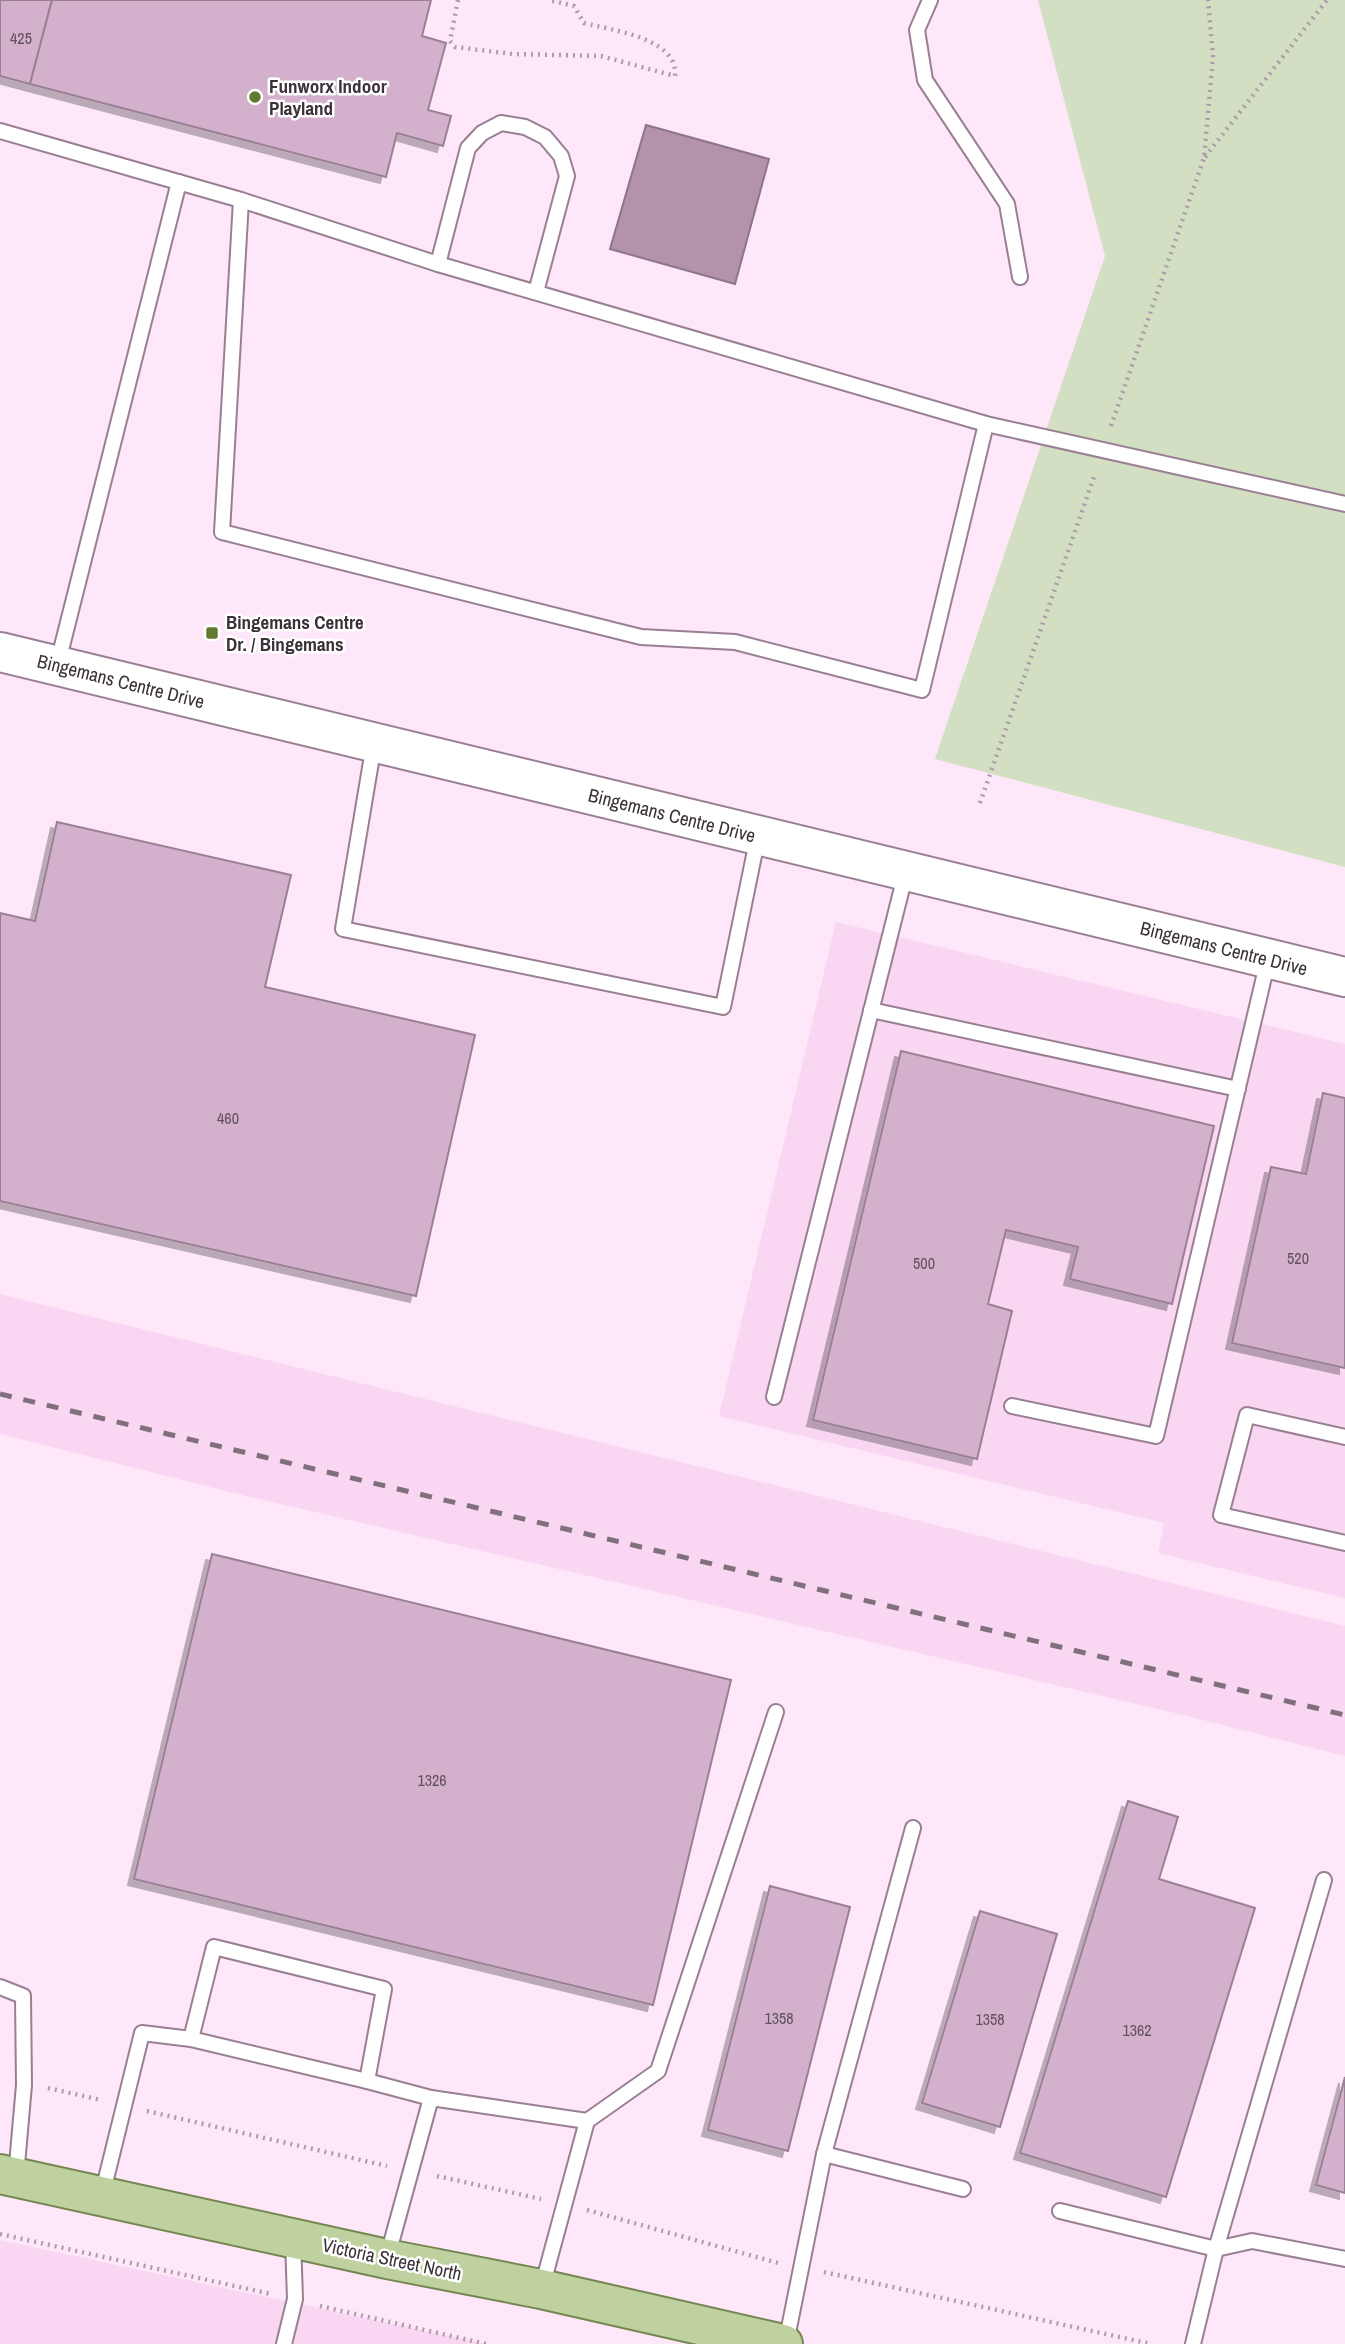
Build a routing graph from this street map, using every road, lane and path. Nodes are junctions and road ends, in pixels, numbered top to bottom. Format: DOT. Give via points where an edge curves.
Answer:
graph roads {
  1 [pos="458,0"];
  2 [pos="550,0"];
  3 [pos="929,0"];
  4 [pos="1208,0"];
  5 [pos="1327,0"];
  6 [pos="0,131"];
  7 [pos="1204,158"];
  8 [pos="179,182"];
  9 [pos="241,200"];
  10 [pos="438,264"];
  11 [pos="1020,277"];
  12 [pos="536,292"];
  13 [pos="986,424"];
  14 [pos="1103,451"];
  15 [pos="1345,505"];
  16 [pos="0,652"];
  17 [pos="57,666"];
  18 [pos="375,743"];
  19 [pos="980,803"];
  20 [pos="758,835"];
  21 [pos="906,871"];
  22 [pos="1268,958"];
  23 [pos="1345,977"];
  24 [pos="871,1010"];
  25 [pos="1238,1089"];
  26 [pos="774,1397"];
  27 [pos="1012,1406"];
  28 [pos="1345,1437"];
  29 [pos="1345,1543"];
  30 [pos="776,1712"];
  31 [pos="913,1828"];
  32 [pos="1324,1880"];
  33 [pos="0,1987"];
  34 [pos="191,2039"];
  35 [pos="366,2081"];
  36 [pos="431,2098"];
  37 [pos="587,2121"];
  38 [pos="824,2154"];
  39 [pos="8,2176"];
  40 [pos="963,2189"];
  41 [pos="102,2197"];
  42 [pos="1060,2211"];
  43 [pos="0,2234"];
  44 [pos="293,2238"];
  45 [pos="1216,2249"];
  46 [pos="387,2259"];
  47 [pos="1345,2259"];
  48 [pos="541,2289"];
  49 [pos="295,2299"];
  50 [pos="284,2344"];
  51 [pos="486,2344"];
  52 [pos="785,2344"];
  53 [pos="1193,2344"];
  1 -- 2 [label="path" via="450,41 455,47 601,56 675,76 666,51 650,41 584,23 574,6"];
  3 -- 11 [label="lane" via="917,30 925,80 1007,204"];
  4 -- 7 [label="path" via="1213,57"];
  5 -- 7 [label="path"];
  6 -- 8 [label="lane"];
  7 -- 14 [label="path"];
  8 -- 9 [label="lane"];
  8 -- 17 [label="lane"];
  9 -- 10 [label="lane"];
  9 -- 13 [label="lane" via="222,532 641,636 735,642 922,690"];
  10 -- 12 [label="lane"];
  10 -- 12 [label="lane" via="468,148 482,133 501,123 525,127 545,137 561,156 568,176"];
  12 -- 13 [label="lane"];
  13 -- 14 [label="lane"];
  14 -- 15 [label="lane"];
  14 -- 19 [label="path"];
  16 -- 17 [label="main road, Bingemans Centre Drive"];
  17 -- 18 [label="main road, Bingemans Centre Drive"];
  18 -- 20 [label="main road, Bingemans Centre Drive"];
  18 -- 20 [label="lane" via="343,929 723,1007"];
  20 -- 21 [label="main road, Bingemans Centre Drive"];
  21 -- 22 [label="main road, Bingemans Centre Drive"];
  21 -- 24 [label="lane"];
  22 -- 23 [label="main road, Bingemans Centre Drive"];
  22 -- 25 [label="lane"];
  24 -- 25 [label="lane"];
  24 -- 26 [label="lane"];
  25 -- 27 [label="lane" via="1156,1436"];
  28 -- 29 [label="lane" via="1247,1415 1221,1516"];
  30 -- 37 [label="lane" via="658,2071"];
  31 -- 38 [label="lane"];
  32 -- 45 [label="lane"];
  33 -- 39 [label="lane" via="23,1996 24,2085"];
  34 -- 35 [label="lane"];
  34 -- 35 [label="lane" via="214,1947 384,1989"];
  34 -- 41 [label="lane" via="142,2033"];
  35 -- 36 [label="lane"];
  36 -- 37 [label="lane"];
  36 -- 46 [label="lane"];
  37 -- 48 [label="lane"];
  38 -- 40 [label="lane"];
  38 -- 52 [label="lane"];
  39 -- 41 [label="main road, Victoria Street North"];
  41 -- 44 [label="main road, Victoria Street North"];
  42 -- 45 [label="lane"];
  43 -- 49 [label="path"];
  44 -- 46 [label="main road, Victoria Street North"];
  44 -- 49 [label="lane"];
  45 -- 47 [label="lane" via="1251,2241"];
  45 -- 53 [label="lane"];
  46 -- 48 [label="main road, Victoria Street North"];
  48 -- 52 [label="main road, Victoria Street North"];
  49 -- 50 [label="lane"];
  49 -- 51 [label="path"];
}
